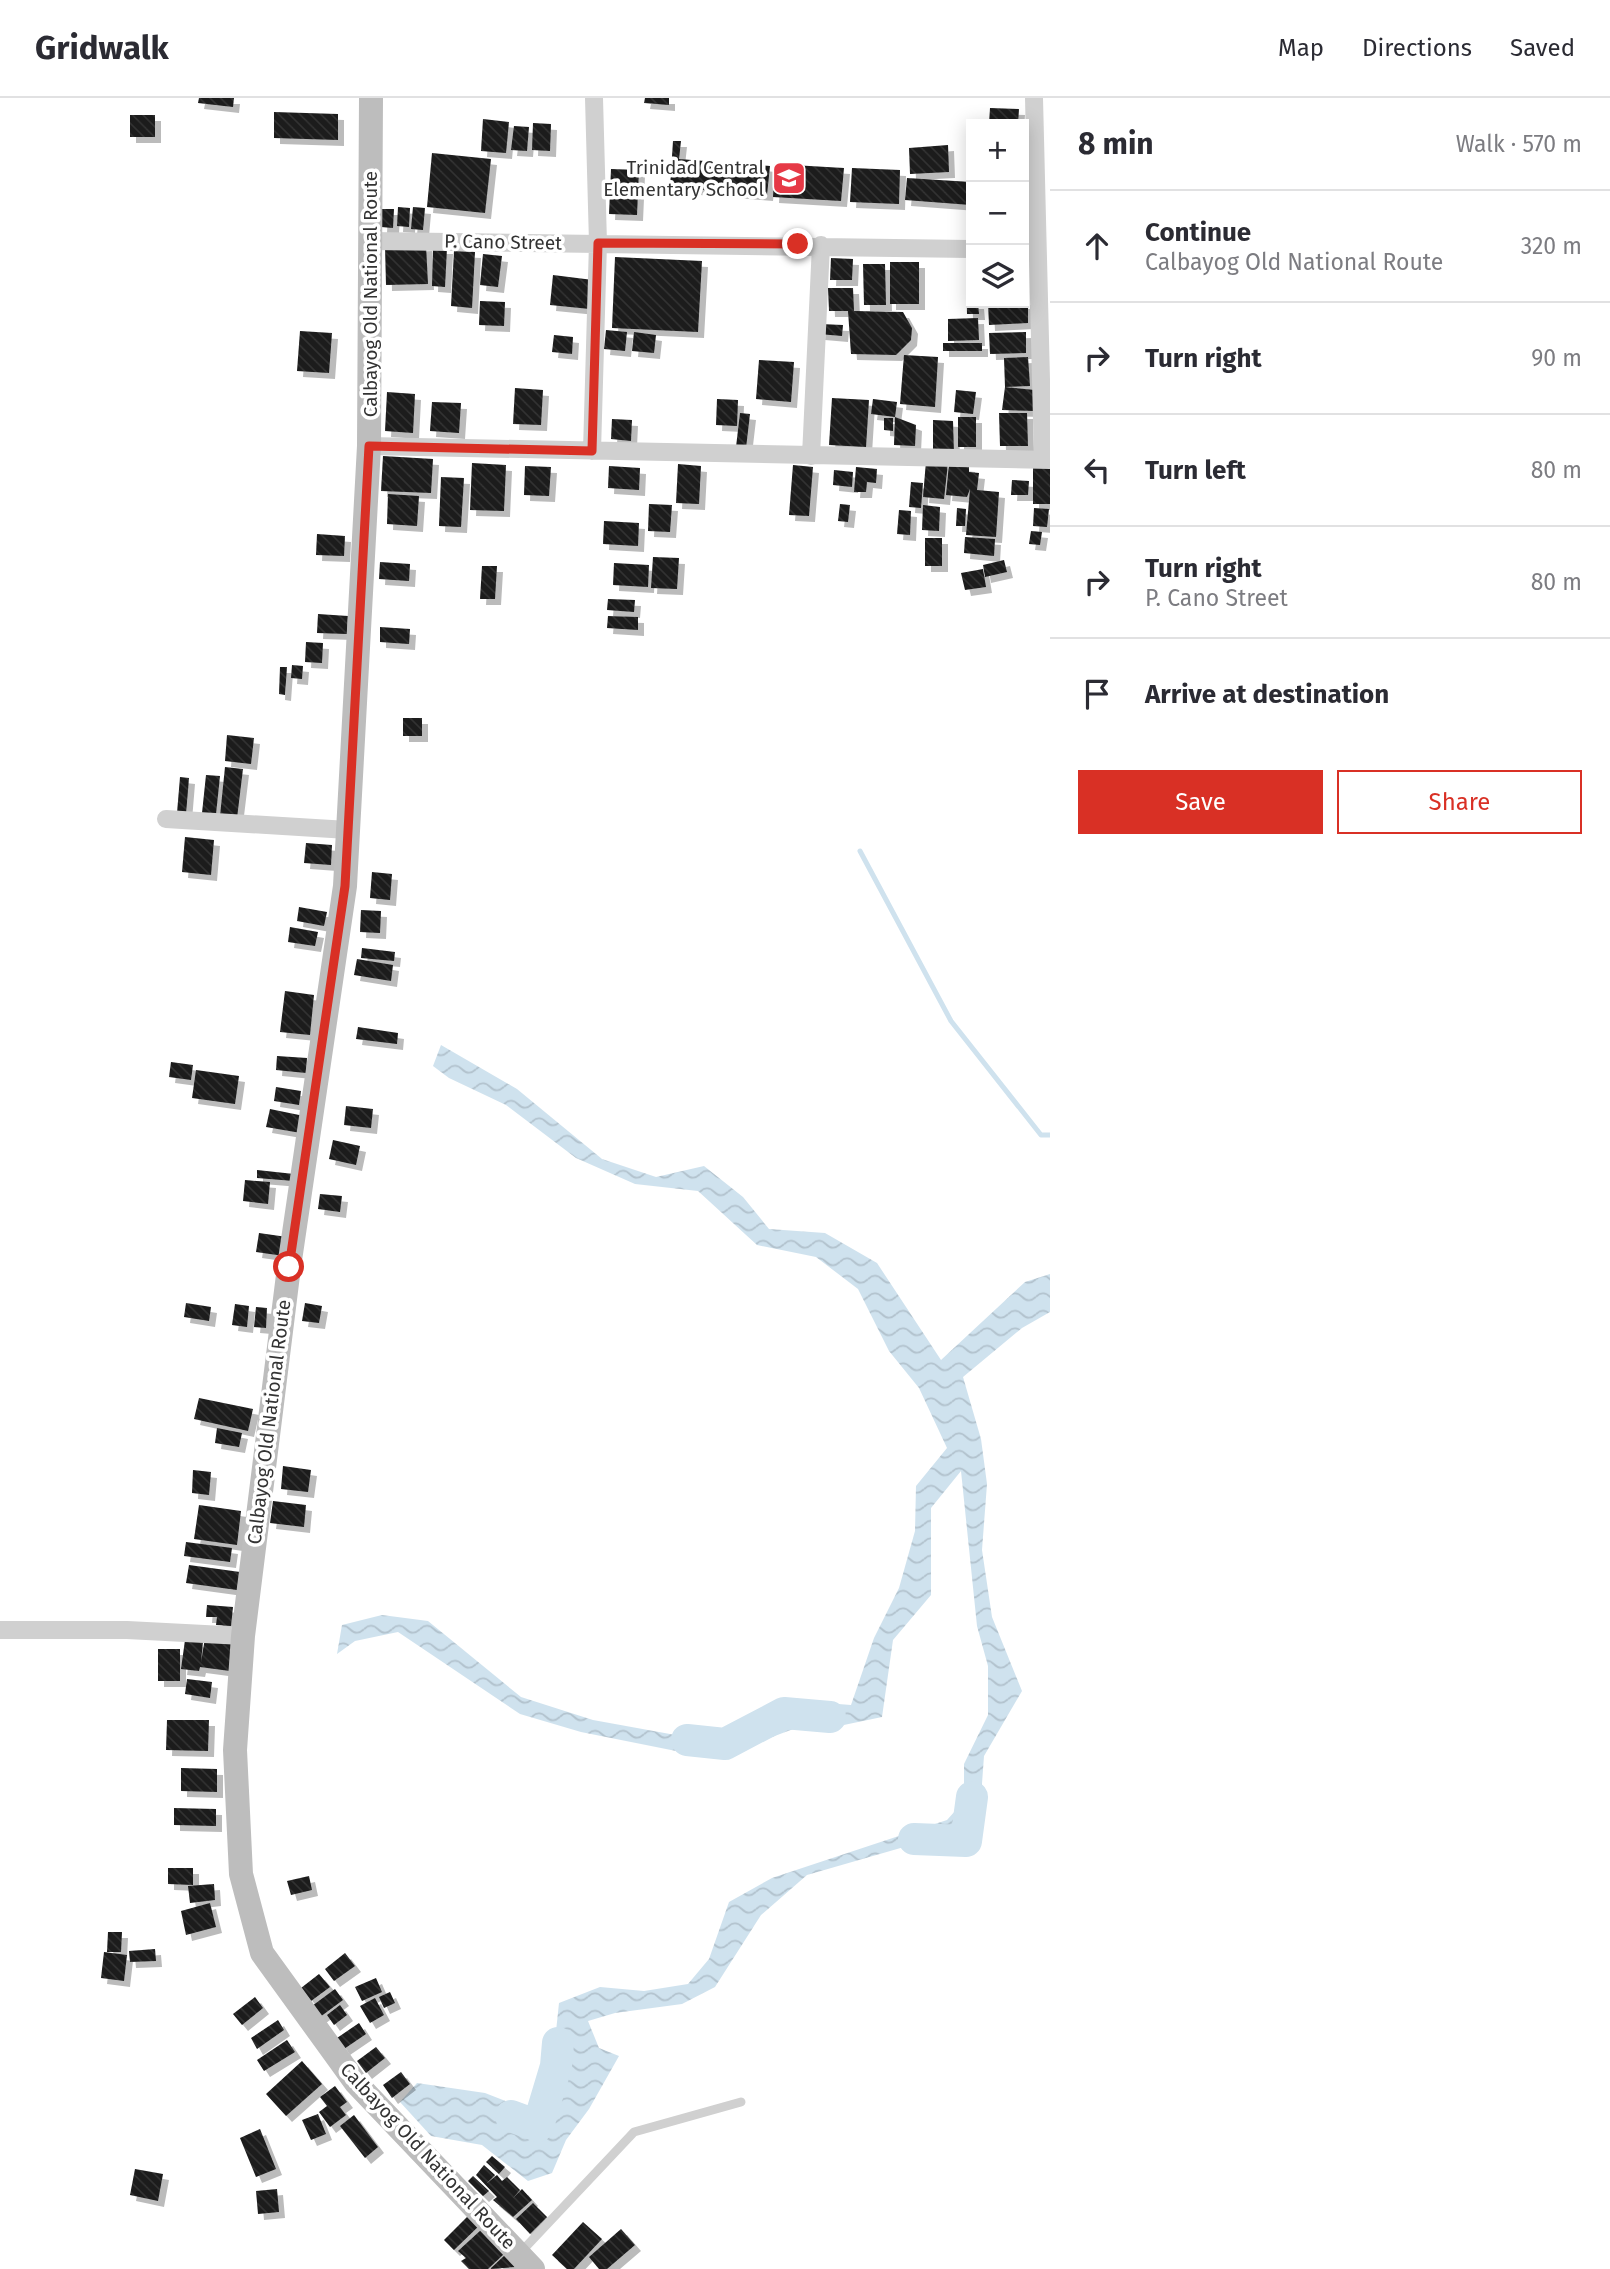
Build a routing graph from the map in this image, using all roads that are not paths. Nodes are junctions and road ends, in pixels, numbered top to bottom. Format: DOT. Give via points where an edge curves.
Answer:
graph roads {
  1 [pos="371,98"];
  2 [pos="594,98"];
  3 [pos="1034,98"];
  4 [pos="370,240"];
  5 [pos="598,243"];
  6 [pos="821,245"];
  7 [pos="966,249"];
  8 [pos="1031,250"];
  9 [pos="369,446"];
  10 [pos="592,451"];
  11 [pos="811,456"];
  12 [pos="1047,460"];
  13 [pos="166,819"];
  14 [pos="348,830"];
  15 [pos="0,1630"];
  16 [pos="243,1636"];
  17 [pos="741,2102"];
  18 [pos="526,2262"];
  1 -- 4 [label="street, Calbayog Old National Route"];
  2 -- 5 [label="street"];
  3 -- 8 [label="street"];
  4 -- 5 [label="street, P. Cano Street"];
  4 -- 9 [label="street, Calbayog Old National Route"];
  5 -- 6 [label="street, P. Cano Street"];
  5 -- 10 [label="street"];
  6 -- 7 [label="street, P. Cano Street"];
  6 -- 11 [label="street"];
  8 -- 12 [label="street"];
  9 -- 10 [label="street"];
  9 -- 14 [label="street, Calbayog Old National Route"];
  10 -- 11 [label="street"];
  11 -- 12 [label="street"];
  13 -- 14 [label="street"];
  14 -- 16 [label="street, Calbayog Old National Route" via="345,886 289,1267"];
  15 -- 16 [label="street"];
  16 -- 18 [label="street, Calbayog Old National Route" via="235,1750 241,1874 262,1953 356,2083"];
  17 -- 18 [label="lane" via="634,2132"];
}
